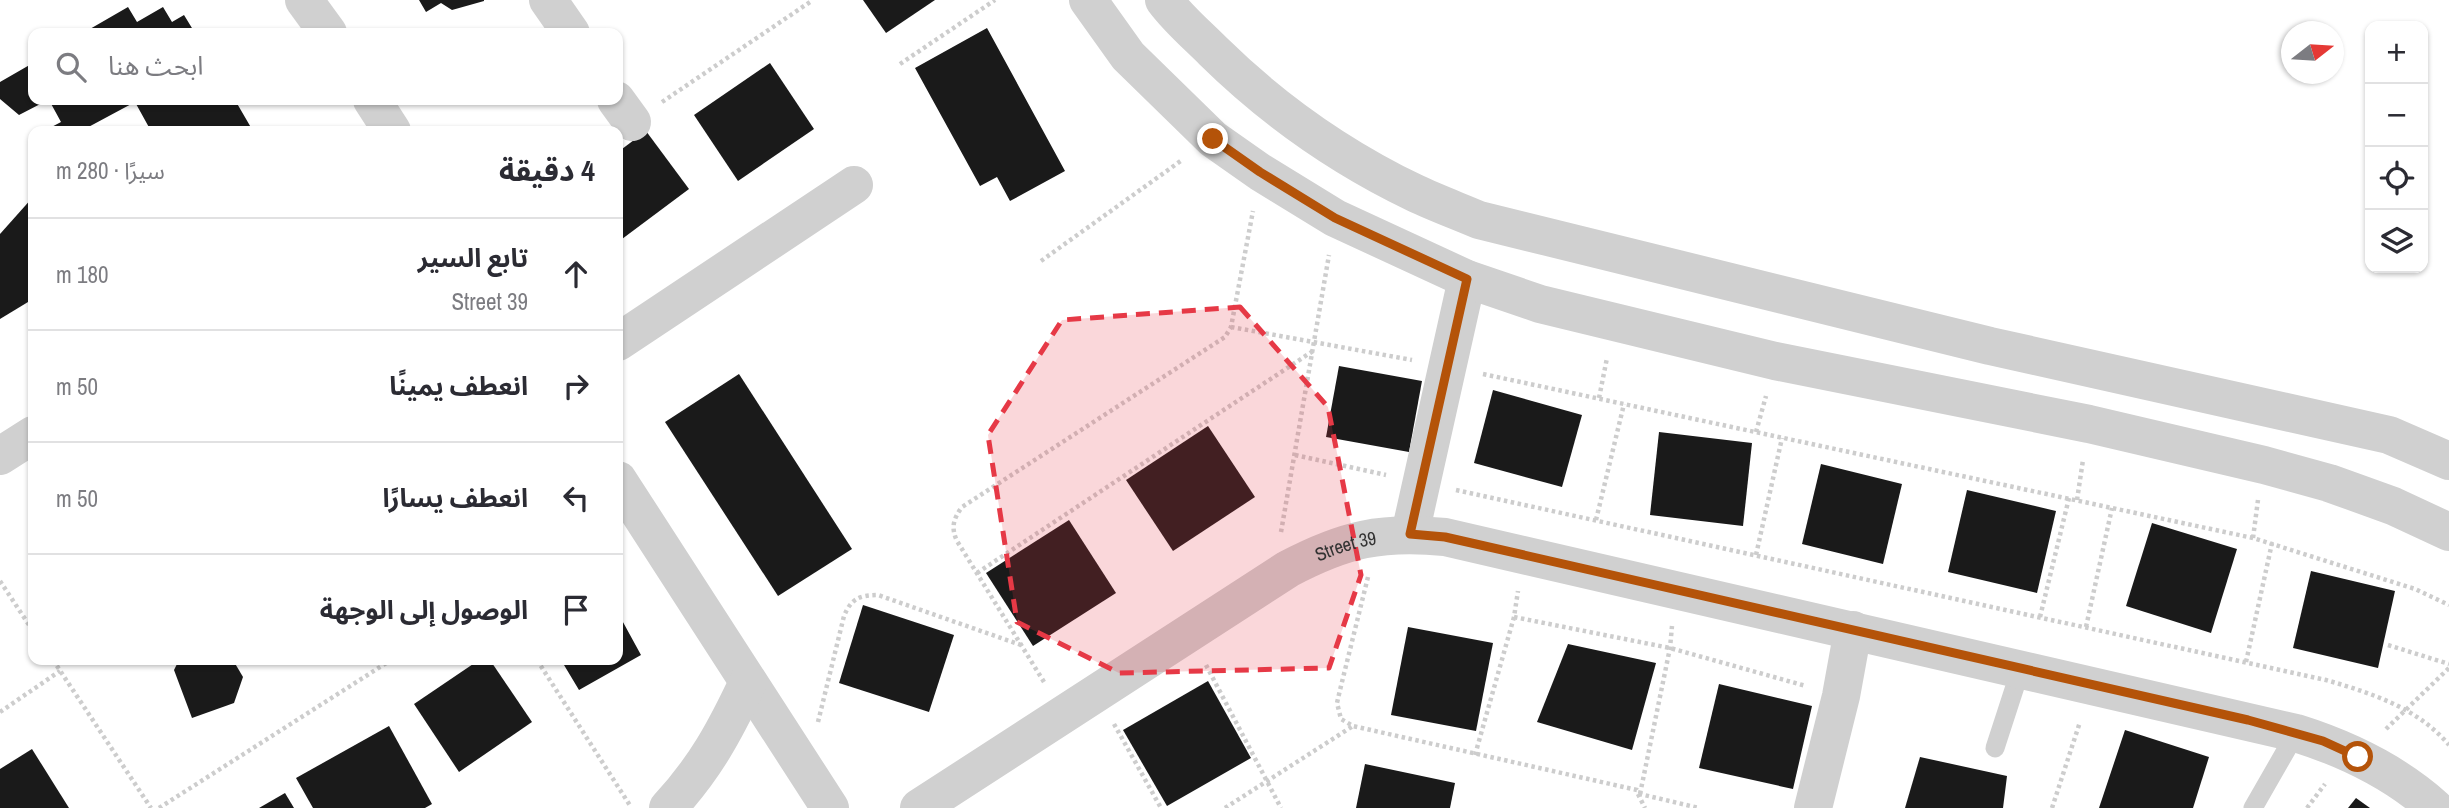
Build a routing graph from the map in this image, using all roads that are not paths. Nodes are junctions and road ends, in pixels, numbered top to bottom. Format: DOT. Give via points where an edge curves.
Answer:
graph roads {
  1 [pos="304,0"];
  2 [pos="548,0"];
  3 [pos="1088,0"];
  4 [pos="1164,0"];
  5 [pos="324,28"];
  6 [pos="568,28"];
  7 [pos="375,105"];
  8 [pos="389,126"];
  9 [pos="854,185"];
  10 [pos="1467,279"];
  11 [pos="623,339"];
  12 [pos="28,438"];
  13 [pos="0,456"];
  14 [pos="2449,461"];
  15 [pos="623,488"];
  16 [pos="2449,532"];
  17 [pos="1394,535"];
  18 [pos="1853,630"];
  19 [pos="2021,668"];
  20 [pos="748,682"];
  21 [pos="2296,733"];
  22 [pos="1995,748"];
  23 [pos="668,808"];
  24 [pos="830,808"];
  25 [pos="919,808"];
  26 [pos="1813,808"];
  27 [pos="2253,808"];
  28 [pos="2435,808"];
  1 -- 5 [label="street"];
  2 -- 6 [label="street"];
  3 -- 10 [label="street" via="1128,56 1213,139 1335,218"];
  4 -- 14 [label="street" via="1240,77 1294,121 1415,193 1479,220 1990,346 2389,435"];
  7 -- 8 [label="street"];
  9 -- 11 [label="street"];
  10 -- 16 [label="street" via="1540,304 1775,361 2089,424 2264,465 2393,506"];
  10 -- 17 [label="street" via="1421,482"];
  12 -- 13 [label="street"];
  15 -- 20 [label="street"];
  17 -- 18 [label="street, Street 39" via="1445,537"];
  17 -- 25 [label="street, Street 39" via="1347,542 1273,578"];
  18 -- 19 [label="street, Street 39"];
  18 -- 26 [label="street"];
  19 -- 21 [label="street, Street 39"];
  19 -- 22 [label="lane"];
  20 -- 23 [label="street" via="722,737"];
  20 -- 24 [label="street"];
  21 -- 27 [label="lane"];
  21 -- 28 [label="street, Street 39" via="2358,757"];
}
